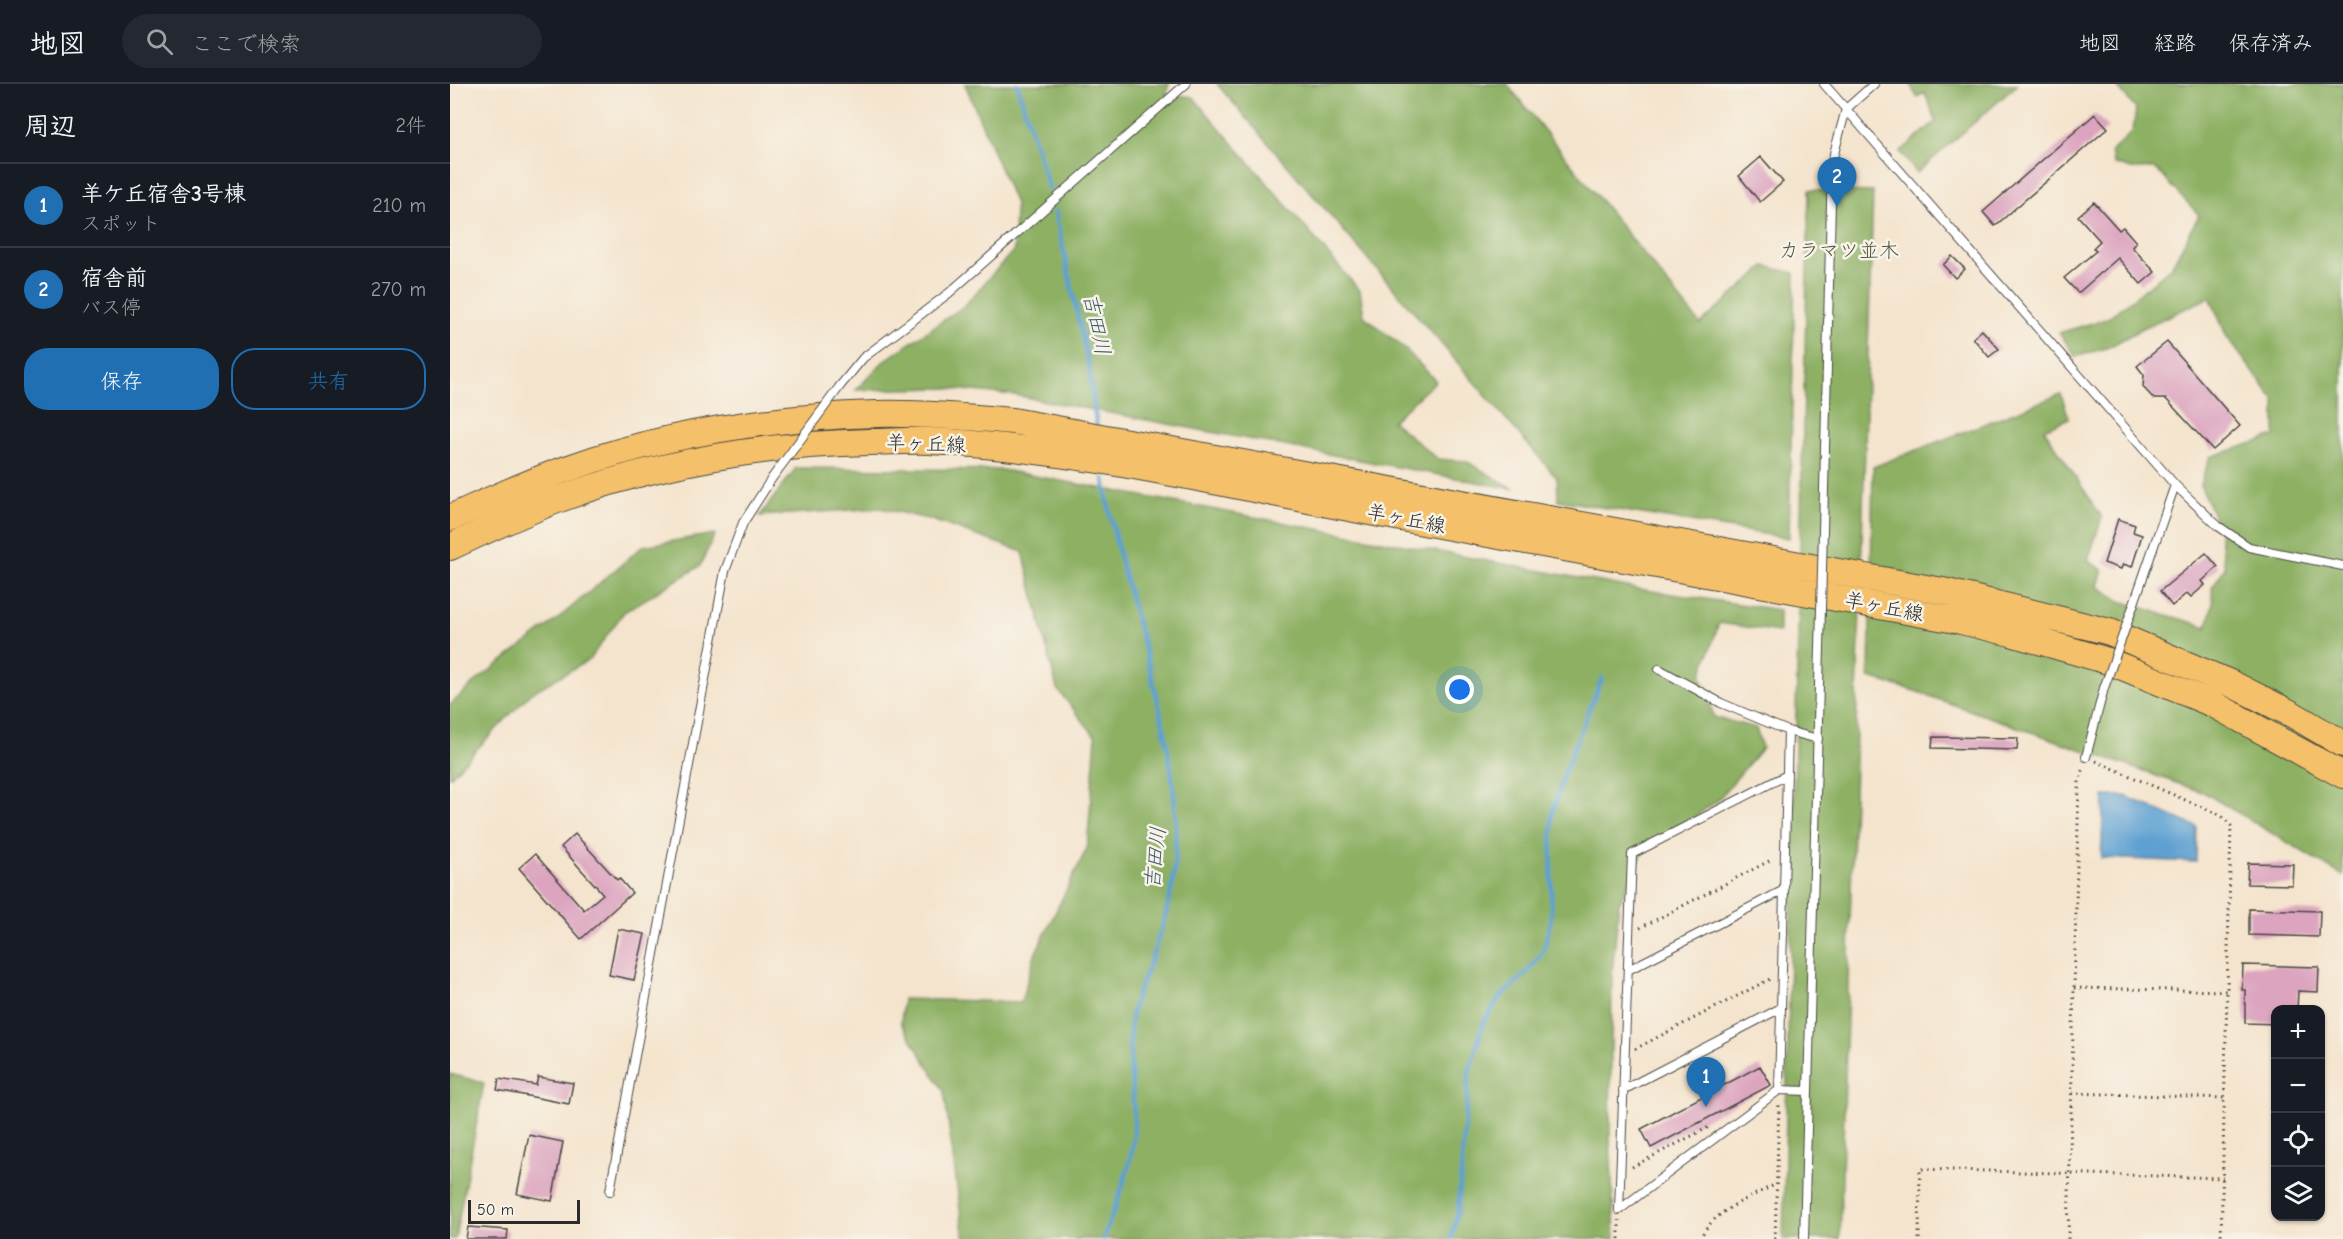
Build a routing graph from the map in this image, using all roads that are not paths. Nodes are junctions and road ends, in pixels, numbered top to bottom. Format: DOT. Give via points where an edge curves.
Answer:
graph roads {
  1 [pos="1186,84"];
  2 [pos="1824,84"];
  3 [pos="1874,84"];
  4 [pos="1846,109"];
  5 [pos="2175,485"];
  6 [pos="450,518"];
  7 [pos="450,547"];
  8 [pos="2343,566"];
  9 [pos="1659,669"];
  10 [pos="1788,731"];
  11 [pos="1818,739"];
  12 [pos="2343,744"];
  13 [pos="2086,757"];
  14 [pos="1787,775"];
  15 [pos="2343,775"];
  16 [pos="1784,890"];
  17 [pos="1628,970"];
  18 [pos="1781,1008"];
  19 [pos="1623,1090"];
  20 [pos="1779,1090"];
  21 [pos="1808,1091"];
  22 [pos="610,1191"];
  23 [pos="1804,1239"];
  1 -- 22 [label="lane, bridge" via="949,293 863,358 772,478 743,523 725,571"];
  2 -- 4 [label="lane"];
  3 -- 4 [label="lane"];
  4 -- 5 [label="lane"];
  4 -- 11 [label="lane, bridge" via="1832,160"];
  5 -- 8 [label="lane" via="2218,526 2249,547"];
  5 -- 13 [label="lane, bridge" via="2104,688"];
  6 -- 12 [label="main road, 羊ヶ丘線" via="573,466 704,431 876,414 1013,421 2020,608 2110,632 2232,684"];
  7 -- 15 [label="main road, 羊ヶ丘線" via="558,499 617,480 716,457 839,443 927,441 1006,447 1241,486 2011,633 2108,661 2213,704"];
  9 -- 10 [label="lane" via="1720,703"];
  10 -- 11 [label="lane"];
  10 -- 14 [label="lane"];
  11 -- 21 [label="lane"];
  14 -- 16 [label="lane"];
  14 -- 17 [label="lane" via="1632,854"];
  16 -- 17 [label="lane"];
  16 -- 20 [label="lane"];
  17 -- 19 [label="lane"];
  18 -- 19 [label="lane"];
  19 -- 20 [label="lane" via="1619,1209"];
  20 -- 21 [label="lane"];
  21 -- 23 [label="lane"];
}
